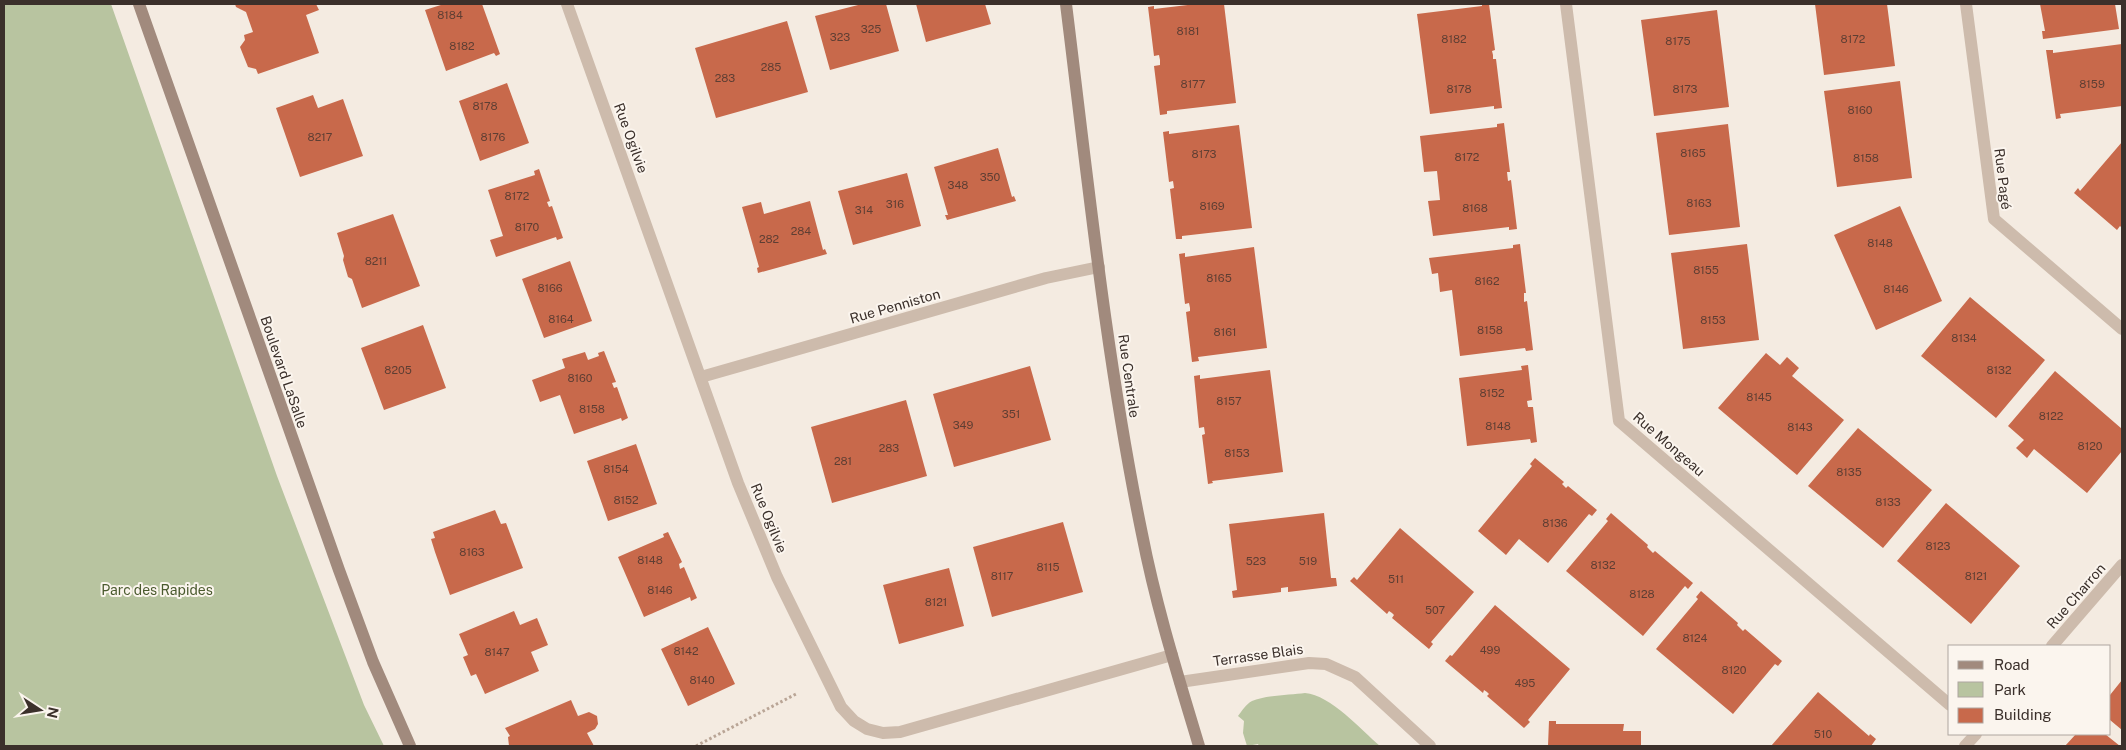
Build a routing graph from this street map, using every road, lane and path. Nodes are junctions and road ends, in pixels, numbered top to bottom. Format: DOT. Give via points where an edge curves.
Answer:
graph roads {
  1 [pos="139,4"];
  2 [pos="567,4"];
  3 [pos="1066,4"];
  4 [pos="1566,4"];
  5 [pos="1966,4"];
  6 [pos="1099,267"];
  7 [pos="2122,329"];
  8 [pos="701,378"];
  9 [pos="2122,565"];
  10 [pos="2053,645"];
  11 [pos="1172,655"];
  12 [pos="1180,682"];
  13 [pos="798,693"];
  14 [pos="1948,703"];
  15 [pos="1975,735"];
  16 [pos="410,746"];
  17 [pos="696,746"];
  18 [pos="1200,746"];
  19 [pos="1430,746"];
  20 [pos="1965,746"];
  1 -- 16 [label="main road, Boulevard LaSalle" via="339,570 377,671"];
  2 -- 8 [label="street, Rue Ogilvie"];
  3 -- 6 [label="main road, Rue Centrale"];
  4 -- 14 [label="street, Rue Mongeau" via="1620,421"];
  5 -- 7 [label="street, Rue Pagé" via="1994,219"];
  6 -- 8 [label="street, Rue Penniston" via="1046,278"];
  6 -- 11 [label="main road, Rue Centrale" via="1129,467 1142,536"];
  8 -- 11 [label="street, Rue Ogilvie" via="758,533 801,628 841,707 867,729 900,732"];
  9 -- 10 [label="street, Rue Charron"];
  11 -- 12 [label="main road, Rue Centrale"];
  12 -- 18 [label="main road, Rue Centrale"];
  12 -- 19 [label="street, Terrasse Blais" via="1309,663 1326,664 1355,677"];
  13 -- 17 [label="path"];
  15 -- 20 [label="street"];
}
